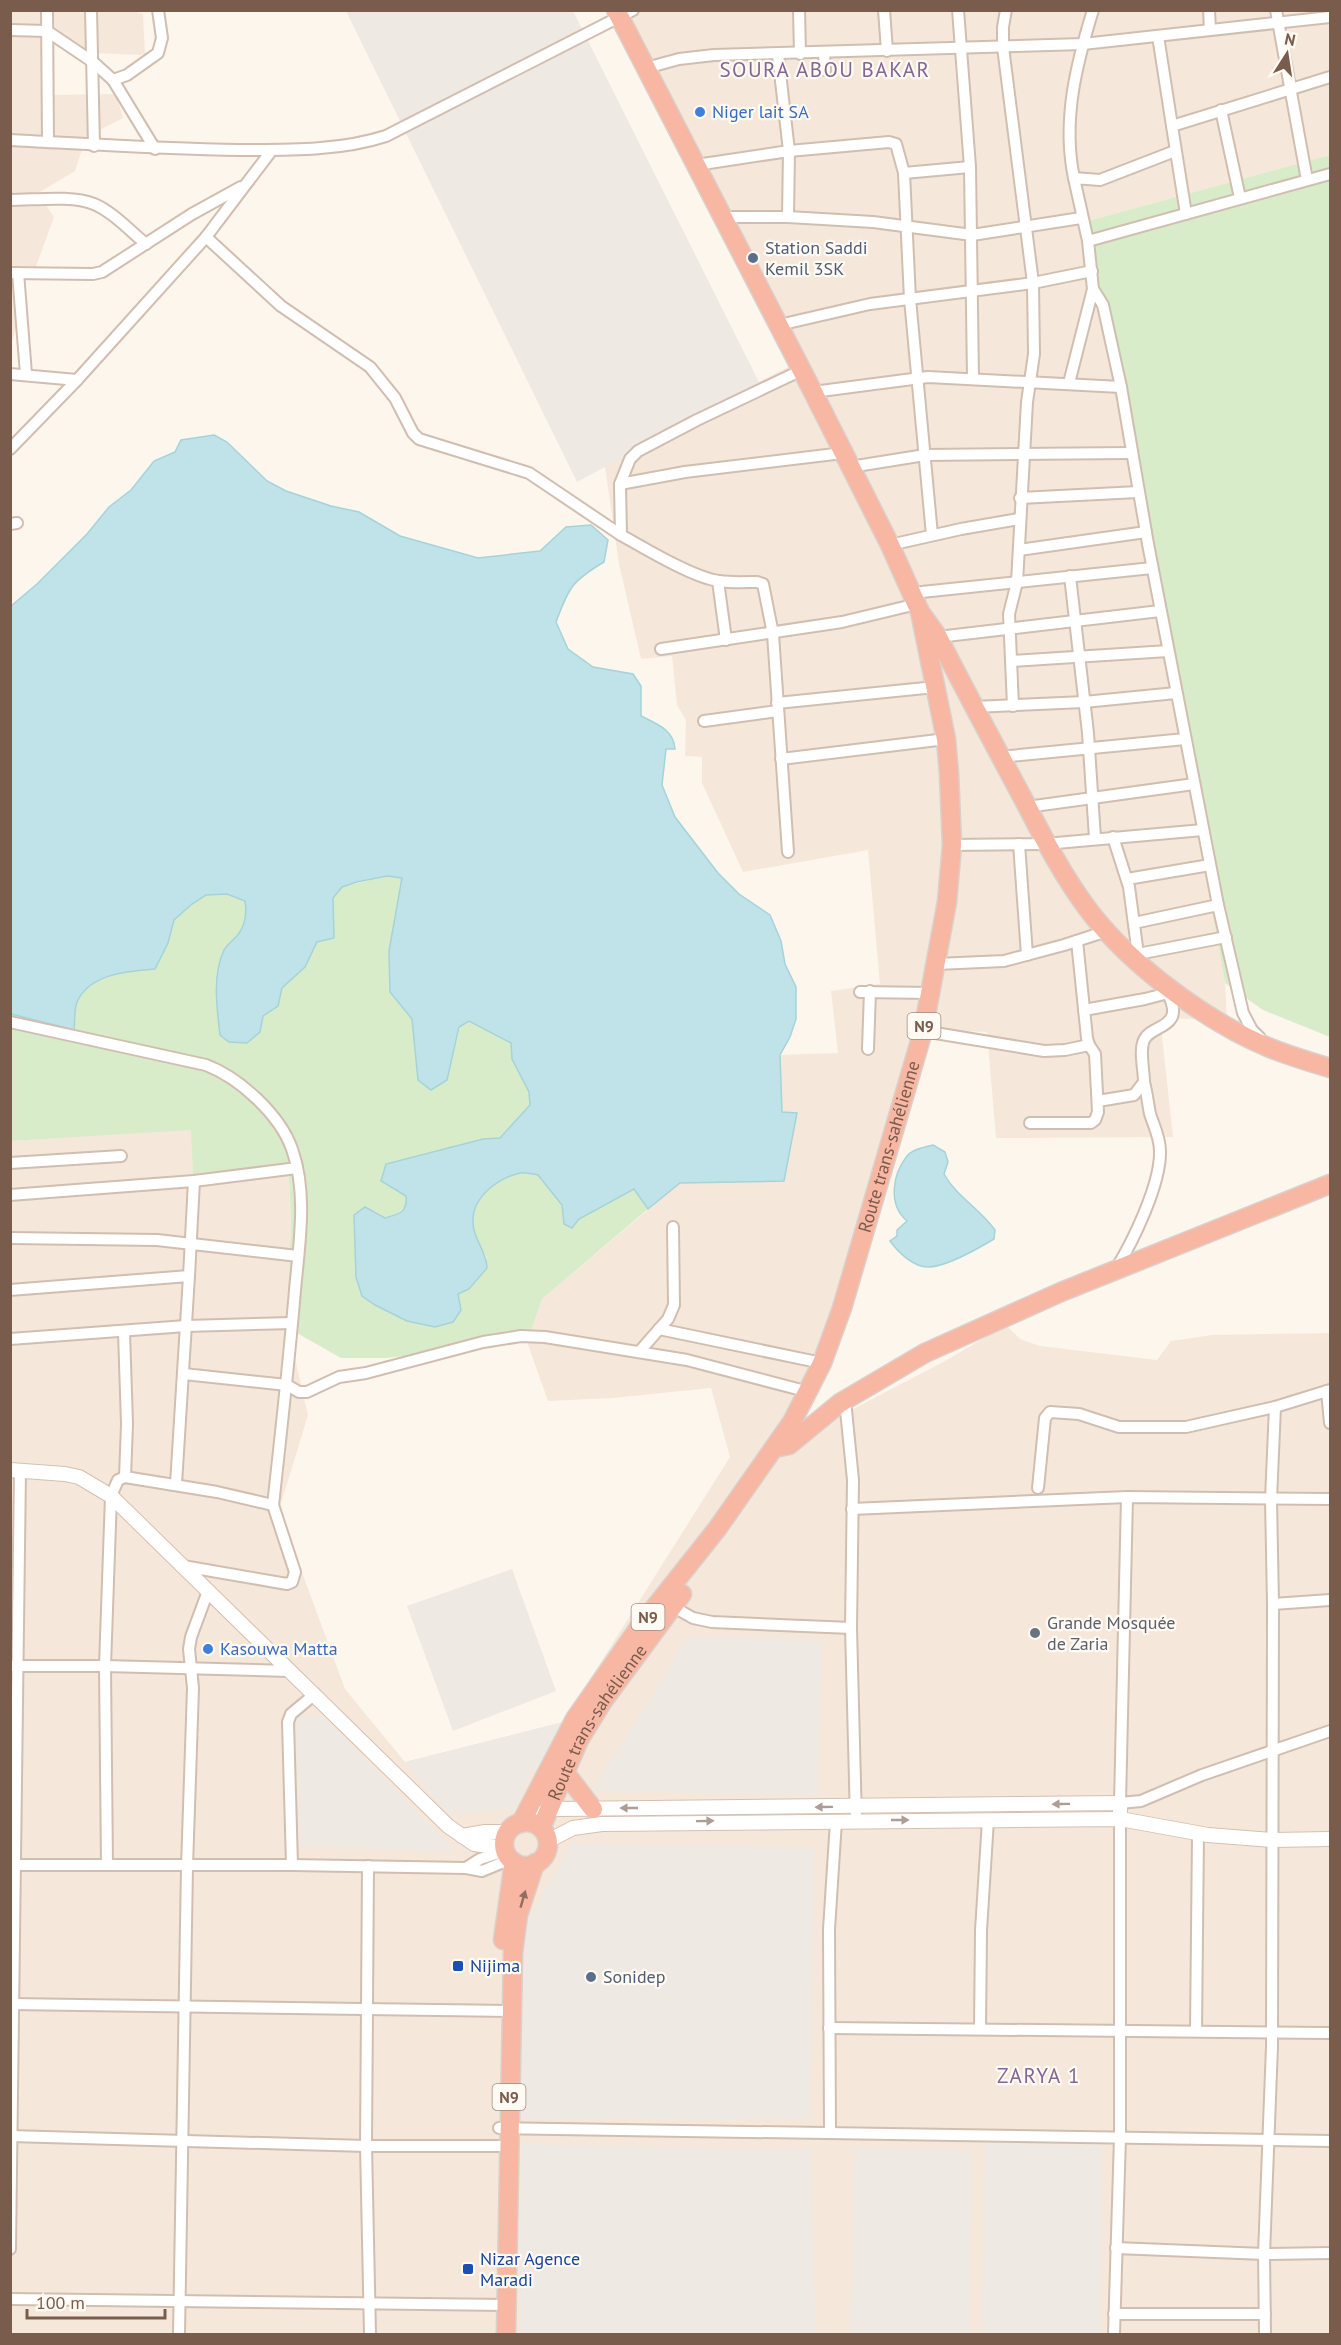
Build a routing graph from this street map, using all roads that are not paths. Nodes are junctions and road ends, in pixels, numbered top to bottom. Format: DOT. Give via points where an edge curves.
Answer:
graph roads {
  1 [pos="47,10"];
  2 [pos="92,10"];
  3 [pos="158,10"];
  4 [pos="799,10"];
  5 [pos="884,10"];
  6 [pos="958,10"];
  7 [pos="1006,10"];
  8 [pos="1093,10"];
  9 [pos="1209,10"];
  10 [pos="623,12"];
  11 [pos="1277,16"];
  12 [pos="1330,17"];
  13 [pos="10,30"];
  14 [pos="1210,30"];
  15 [pos="47,31"];
  16 [pos="1158,36"];
  17 [pos="1083,44"];
  18 [pos="1003,47"];
  19 [pos="962,49"];
  20 [pos="887,51"];
  21 [pos="824,53"];
  22 [pos="800,54"];
  23 [pos="778,55"];
  24 [pos="93,62"];
  25 [pos="646,68"];
  26 [pos="825,70"];
  27 [pos="1330,77"];
  28 [pos="113,80"];
  29 [pos="1289,88"];
  30 [pos="1221,110"];
  31 [pos="1172,126"];
  32 [pos="10,140"];
  33 [pos="48,142"];
  34 [pos="94,146"];
  35 [pos="155,149"];
  36 [pos="272,150"];
  37 [pos="789,151"];
  38 [pos="1175,151"];
  39 [pos="696,165"];
  40 [pos="970,167"];
  41 [pos="904,173"];
  42 [pos="1330,174"];
  43 [pos="1074,178"];
  44 [pos="1307,180"];
  45 [pos="246,184"];
  46 [pos="1240,198"];
  47 [pos="10,200"];
  48 [pos="1186,214"];
  49 [pos="723,217"];
  50 [pos="788,217"];
  51 [pos="1082,218"];
  52 [pos="907,226"];
  53 [pos="1026,228"];
  54 [pos="972,235"];
  55 [pos="206,237"];
  56 [pos="1088,241"];
  57 [pos="146,244"];
  58 [pos="1092,271"];
  59 [pos="14,273"];
  60 [pos="1033,283"];
  61 [pos="1094,289"];
  62 [pos="973,291"];
  63 [pos="910,299"];
  64 [pos="779,325"];
  65 [pos="802,370"];
  66 [pos="10,374"];
  67 [pos="26,374"];
  68 [pos="918,377"];
  69 [pos="973,378"];
  70 [pos="77,380"];
  71 [pos="1030,381"];
  72 [pos="1069,382"];
  73 [pos="1121,387"];
  74 [pos="813,392"];
  75 [pos="11,449"];
  76 [pos="1024,453"];
  77 [pos="1131,453"];
  78 [pos="925,455"];
  79 [pos="846,460"];
  80 [pos="620,484"];
  81 [pos="1138,492"];
  82 [pos="1020,498"];
  83 [pos="1019,519"];
  84 [pos="1146,532"];
  85 [pos="621,535"];
  86 [pos="932,535"];
  87 [pos="890,546"];
  88 [pos="1019,550"];
  89 [pos="1152,568"];
  90 [pos="1070,576"];
  91 [pos="718,581"];
  92 [pos="1017,582"];
  93 [pos="916,603"];
  94 [pos="1160,611"];
  95 [pos="1076,620"];
  96 [pos="1008,627"];
  97 [pos="772,634"];
  98 [pos="938,637"];
  99 [pos="726,640"];
  100 [pos="661,650"];
  101 [pos="1168,651"];
  102 [pos="1080,655"];
  103 [pos="1011,661"];
  104 [pos="934,687"];
  105 [pos="1176,693"];
  106 [pos="1084,702"];
  107 [pos="1013,706"];
  108 [pos="777,707"];
  109 [pos="974,707"];
  110 [pos="704,721"];
  111 [pos="1185,739"];
  112 [pos="946,740"];
  113 [pos="1089,747"];
  114 [pos="999,757"];
  115 [pos="781,759"];
  116 [pos="1194,784"];
  117 [pos="1092,798"];
  118 [pos="1027,807"];
  119 [pos="1203,830"];
  120 [pos="1113,837"];
  121 [pos="1095,838"];
  122 [pos="1045,843"];
  123 [pos="1019,844"];
  124 [pos="952,845"];
  125 [pos="788,852"];
  126 [pos="1210,865"];
  127 [pos="1127,879"];
  128 [pos="1218,905"];
  129 [pos="1134,923"];
  130 [pos="1107,931"];
  131 [pos="1226,937"];
  132 [pos="1077,941"];
  133 [pos="1027,955"];
  134 [pos="1138,958"];
  135 [pos="937,964"];
  136 [pos="931,993"];
  137 [pos="1171,993"];
  138 [pos="1084,1010"];
  139 [pos="10,1022"];
  140 [pos="923,1031"];
  141 [pos="1089,1045"];
  142 [pos="1270,1048"];
  143 [pos="868,1049"];
  144 [pos="1330,1068"];
  145 [pos="1144,1082"];
  146 [pos="1098,1101"];
  147 [pos="1030,1123"];
  148 [pos="122,1156"];
  149 [pos="10,1163"];
  150 [pos="297,1168"];
  151 [pos="194,1181"];
  152 [pos="1330,1184"];
  153 [pos="10,1195"];
  154 [pos="674,1227"];
  155 [pos="10,1238"];
  156 [pos="191,1245"];
  157 [pos="298,1256"];
  158 [pos="1115,1271"];
  159 [pos="189,1276"];
  160 [pos="10,1290"];
  161 [pos="292,1323"];
  162 [pos="186,1326"];
  163 [pos="659,1329"];
  164 [pos="124,1332"];
  165 [pos="10,1339"];
  166 [pos="639,1352"];
  167 [pos="822,1363"];
  168 [pos="184,1374"];
  169 [pos="287,1385"];
  170 [pos="1329,1390"];
  171 [pos="809,1392"];
  172 [pos="844,1400"];
  173 [pos="1275,1407"];
  174 [pos="1330,1423"];
  175 [pos="779,1447"];
  176 [pos="15,1470"];
  177 [pos="125,1477"];
  178 [pos="176,1484"];
  179 [pos="1038,1488"];
  180 [pos="111,1497"];
  181 [pos="1127,1497"];
  182 [pos="1271,1499"];
  183 [pos="1330,1499"];
  184 [pos="273,1505"];
  185 [pos="852,1509"];
  186 [pos="183,1566"];
  187 [pos="208,1591"];
  188 [pos="1330,1600"];
  189 [pos="667,1603"];
  190 [pos="1273,1604"];
  191 [pos="851,1628"];
  192 [pos="105,1665"];
  193 [pos="14,1666"];
  194 [pos="190,1667"];
  195 [pos="289,1671"];
  196 [pos="315,1694"];
  197 [pos="1330,1731"];
  198 [pos="1273,1752"];
  199 [pos="564,1771"];
  200 [pos="1120,1803"];
  201 [pos="549,1809"];
  202 [pos="593,1809"];
  203 [pos="855,1813"];
  204 [pos="1120,1819"];
  205 [pos="988,1820"];
  206 [pos="836,1821"];
  207 [pos="1198,1833"];
  208 [pos="544,1834"];
  209 [pos="1330,1839"];
  210 [pos="1272,1840"];
  211 [pos="510,1846"];
  212 [pos="535,1863"];
  213 [pos="13,1865"];
  214 [pos="107,1865"];
  215 [pos="292,1865"];
  216 [pos="187,1866"];
  217 [pos="368,1866"];
  218 [pos="12,2004"];
  219 [pos="184,2007"];
  220 [pos="366,2010"];
  221 [pos="506,2011"];
  222 [pos="830,2028"];
  223 [pos="980,2029"];
  224 [pos="1120,2030"];
  225 [pos="1196,2031"];
  226 [pos="1272,2033"];
  227 [pos="1330,2033"];
  228 [pos="830,2133"];
  229 [pos="11,2136"];
  230 [pos="504,2137"];
  231 [pos="1120,2137"];
  232 [pos="181,2139"];
  233 [pos="1267,2140"];
  234 [pos="1330,2141"];
  235 [pos="366,2146"];
  236 [pos="1116,2248"];
  237 [pos="10,2249"];
  238 [pos="1330,2253"];
  239 [pos="1264,2254"];
  240 [pos="10,2299"];
  241 [pos="178,2301"];
  242 [pos="370,2303"];
  243 [pos="501,2305"];
  244 [pos="1114,2314"];
  245 [pos="1264,2314"];
  246 [pos="179,2334"];
  247 [pos="370,2334"];
  248 [pos="496,2334"];
  249 [pos="506,2334"];
  250 [pos="1114,2334"];
  251 [pos="1265,2334"];
  1 -- 15 [label="street"];
  2 -- 24 [label="street"];
  3 -- 28 [label="street" via="162,38 158,53"];
  4 -- 22 [label="street"];
  5 -- 20 [label="street"];
  6 -- 19 [label="street"];
  7 -- 18 [label="street"];
  8 -- 17 [label="street"];
  9 -- 14 [label="street"];
  10 -- 25 [label="highway"];
  10 -- 36 [label="street" via="386,136 356,145"];
  11 -- 12 [label="street"];
  11 -- 14 [label="street"];
  11 -- 29 [label="street"];
  13 -- 15 [label="street"];
  14 -- 16 [label="street"];
  15 -- 24 [label="street"];
  15 -- 33 [label="street"];
  16 -- 17 [label="street"];
  16 -- 31 [label="street"];
  17 -- 18 [label="street"];
  17 -- 43 [label="street" via="1074,81 1069,144"];
  18 -- 19 [label="street"];
  18 -- 53 [label="street"];
  19 -- 20 [label="street"];
  19 -- 40 [label="street"];
  20 -- 21 [label="street"];
  21 -- 22 [label="street"];
  21 -- 26 [label="street"];
  22 -- 23 [label="street"];
  23 -- 25 [label="street" via="695,57"];
  23 -- 37 [label="street"];
  24 -- 28 [label="street"];
  24 -- 34 [label="street"];
  25 -- 39 [label="highway"];
  27 -- 29 [label="street"];
  28 -- 35 [label="street"];
  29 -- 30 [label="street"];
  29 -- 44 [label="street"];
  30 -- 31 [label="street"];
  30 -- 46 [label="street"];
  31 -- 38 [label="street"];
  32 -- 33 [label="street"];
  33 -- 34 [label="street"];
  34 -- 35 [label="street"];
  35 -- 36 [label="street"];
  36 -- 45 [label="street"];
  37 -- 39 [label="street"];
  37 -- 41 [label="street" via="893,142"];
  37 -- 50 [label="street"];
  38 -- 43 [label="street" via="1100,180"];
  38 -- 48 [label="street"];
  39 -- 49 [label="highway"];
  40 -- 41 [label="street"];
  40 -- 54 [label="street"];
  41 -- 52 [label="street"];
  42 -- 44 [label="street"];
  43 -- 51 [label="street"];
  44 -- 46 [label="street"];
  45 -- 55 [label="street"];
  45 -- 57 [label="street"];
  46 -- 48 [label="street"];
  47 -- 57 [label="street" via="80,200 93,204"];
  48 -- 56 [label="street"];
  49 -- 50 [label="street"];
  49 -- 64 [label="highway"];
  50 -- 52 [label="street"];
  51 -- 53 [label="street"];
  51 -- 56 [label="street"];
  52 -- 54 [label="street"];
  52 -- 63 [label="street"];
  53 -- 54 [label="street"];
  53 -- 60 [label="street"];
  54 -- 62 [label="street"];
  55 -- 70 [label="street"];
  55 -- 85 [label="street" via="281,306 370,367 396,398 419,439 525,472"];
  56 -- 58 [label="street"];
  57 -- 59 [label="street" via="93,274"];
  58 -- 60 [label="street"];
  58 -- 61 [label="street"];
  59 -- 67 [label="street"];
  60 -- 62 [label="street"];
  60 -- 71 [label="street" via="1034,354"];
  61 -- 72 [label="street"];
  61 -- 73 [label="street" via="1103,305"];
  62 -- 63 [label="street"];
  62 -- 69 [label="street"];
  63 -- 64 [label="street"];
  63 -- 68 [label="street"];
  64 -- 65 [label="highway"];
  65 -- 74 [label="highway"];
  65 -- 80 [label="street" via="638,451 630,459"];
  66 -- 67 [label="street"];
  67 -- 70 [label="street"];
  68 -- 69 [label="street"];
  68 -- 74 [label="street"];
  68 -- 78 [label="street"];
  69 -- 71 [label="street"];
  70 -- 75 [label="street"];
  71 -- 72 [label="street"];
  71 -- 76 [label="street"];
  72 -- 73 [label="street"];
  73 -- 77 [label="street"];
  74 -- 79 [label="highway"];
  76 -- 77 [label="street"];
  76 -- 78 [label="street"];
  76 -- 82 [label="street"];
  77 -- 81 [label="street"];
  78 -- 79 [label="street"];
  78 -- 86 [label="street"];
  79 -- 80 [label="street" via="685,472"];
  79 -- 87 [label="highway"];
  80 -- 85 [label="street"];
  81 -- 82 [label="street"];
  81 -- 84 [label="street"];
  82 -- 83 [label="street"];
  83 -- 86 [label="street"];
  83 -- 88 [label="street"];
  84 -- 88 [label="street"];
  84 -- 89 [label="street"];
  85 -- 91 [label="street"];
  86 -- 87 [label="street"];
  87 -- 93 [label="highway"];
  88 -- 92 [label="street"];
  89 -- 90 [label="street"];
  89 -- 94 [label="street"];
  90 -- 92 [label="street"];
  90 -- 95 [label="street"];
  91 -- 97 [label="street" via="762,583"];
  91 -- 99 [label="street"];
  92 -- 93 [label="street"];
  92 -- 96 [label="street"];
  93 -- 97 [label="street" via="842,622"];
  93 -- 98 [label="highway"];
  93 -- 104 [label="highway, Route trans-sahélienne / N9"];
  94 -- 95 [label="street"];
  94 -- 101 [label="street"];
  95 -- 96 [label="street"];
  95 -- 102 [label="street"];
  96 -- 98 [label="street"];
  96 -- 103 [label="street"];
  97 -- 99 [label="street"];
  97 -- 108 [label="street"];
  98 -- 109 [label="highway"];
  99 -- 100 [label="street"];
  101 -- 102 [label="street"];
  101 -- 105 [label="street"];
  102 -- 103 [label="street"];
  102 -- 106 [label="street"];
  103 -- 107 [label="street"];
  104 -- 108 [label="street"];
  104 -- 112 [label="highway, Route trans-sahélienne / N9"];
  105 -- 106 [label="street"];
  105 -- 111 [label="street"];
  106 -- 107 [label="street"];
  106 -- 113 [label="street"];
  107 -- 109 [label="street"];
  108 -- 110 [label="street"];
  108 -- 115 [label="street"];
  109 -- 114 [label="highway"];
  111 -- 113 [label="street"];
  111 -- 116 [label="street"];
  112 -- 115 [label="street"];
  112 -- 124 [label="highway, Route trans-sahélienne / N9"];
  113 -- 114 [label="street"];
  113 -- 117 [label="street"];
  114 -- 118 [label="highway"];
  115 -- 125 [label="street"];
  116 -- 117 [label="street"];
  116 -- 119 [label="street"];
  117 -- 118 [label="street"];
  117 -- 121 [label="street"];
  118 -- 122 [label="highway"];
  119 -- 120 [label="street"];
  119 -- 126 [label="street"];
  120 -- 121 [label="street"];
  120 -- 127 [label="street"];
  121 -- 122 [label="street"];
  122 -- 123 [label="street"];
  122 -- 130 [label="highway"];
  123 -- 124 [label="street"];
  123 -- 133 [label="street"];
  124 -- 135 [label="highway, Route trans-sahélienne / N9"];
  126 -- 127 [label="street"];
  126 -- 128 [label="street"];
  127 -- 129 [label="street"];
  128 -- 129 [label="street"];
  128 -- 131 [label="street"];
  129 -- 134 [label="street"];
  130 -- 132 [label="street"];
  130 -- 134 [label="highway"];
  131 -- 134 [label="street"];
  131 -- 142 [label="street" via="1243,1013 1252,1030"];
  132 -- 133 [label="street"];
  132 -- 138 [label="street"];
  133 -- 135 [label="street"];
  134 -- 137 [label="highway"];
  135 -- 136 [label="highway, Route trans-sahélienne / N9"];
  136 -- 140 [label="highway, Route trans-sahélienne / N9"];
  136 -- 143 [label="street" via="865,992"];
  137 -- 138 [label="street"];
  137 -- 142 [label="highway"];
  137 -- 145 [label="street" via="1170,1020 1143,1041"];
  138 -- 141 [label="street"];
  139 -- 150 [label="street" via="222,1071 276,1123 292,1149"];
  140 -- 141 [label="street" via="1044,1051"];
  140 -- 167 [label="highway, Route trans-sahélienne / N9" via="875,1202"];
  141 -- 146 [label="street" via="1095,1054"];
  142 -- 144 [label="highway"];
  145 -- 146 [label="street" via="1134,1095"];
  145 -- 158 [label="street" via="1159,1141 1159,1159 1147,1204"];
  146 -- 147 [label="street" via="1098,1112 1091,1123"];
  148 -- 149 [label="street"];
  150 -- 151 [label="street"];
  150 -- 157 [label="street" via="301,1205"];
  151 -- 153 [label="street"];
  151 -- 156 [label="street"];
  152 -- 158 [label="highway, Route trans-sahélienne / N9"];
  154 -- 163 [label="street" via="675,1305"];
  155 -- 156 [label="street" via="128,1238"];
  156 -- 157 [label="street"];
  156 -- 159 [label="street"];
  157 -- 161 [label="street"];
  158 -- 172 [label="highway, Route trans-sahélienne / N9" via="925,1353"];
  159 -- 160 [label="street"];
  159 -- 162 [label="street"];
  161 -- 162 [label="street"];
  161 -- 169 [label="street"];
  162 -- 164 [label="street"];
  162 -- 168 [label="street"];
  163 -- 166 [label="street"];
  163 -- 167 [label="street"];
  164 -- 165 [label="street"];
  164 -- 177 [label="street"];
  166 -- 169 [label="street" via="545,1337 505,1337 339,1377 307,1392"];
  166 -- 171 [label="street"];
  167 -- 171 [label="highway, Route trans-sahélienne / N9"];
  168 -- 169 [label="street"];
  168 -- 178 [label="street"];
  169 -- 184 [label="street"];
  170 -- 173 [label="street"];
  170 -- 174 [label="street"];
  171 -- 175 [label="highway, Route trans-sahélienne / N9"];
  172 -- 175 [label="highway, Route trans-sahélienne / N9"];
  172 -- 185 [label="street" via="853,1480"];
  173 -- 179 [label="street" via="1200,1426 1171,1428 1119,1427 1079,1414 1050,1412 1045,1418"];
  173 -- 182 [label="street"];
  175 -- 189 [label="highway, Route trans-sahélienne / N9"];
  176 -- 180 [label="street" via="79,1477"];
  176 -- 193 [label="street"];
  177 -- 178 [label="street"];
  177 -- 180 [label="street" via="116,1483"];
  178 -- 184 [label="street"];
  180 -- 186 [label="street"];
  180 -- 192 [label="street"];
  181 -- 182 [label="street"];
  181 -- 185 [label="street"];
  181 -- 200 [label="street"];
  182 -- 183 [label="street"];
  182 -- 190 [label="street"];
  184 -- 186 [label="street" via="295,1572 292,1582"];
  185 -- 191 [label="street"];
  186 -- 187 [label="street"];
  187 -- 194 [label="street" via="191,1637"];
  187 -- 195 [label="street"];
  188 -- 190 [label="street"];
  189 -- 191 [label="street" via="693,1618 712,1622"];
  189 -- 199 [label="highway, Route trans-sahélienne / N9" via="579,1740"];
  189 -- 211 [label="highway, Route trans-sahélienne / N9" via="640,1626 575,1719"];
  190 -- 198 [label="street"];
  191 -- 203 [label="street"];
  192 -- 193 [label="street"];
  192 -- 194 [label="street"];
  192 -- 214 [label="street"];
  193 -- 213 [label="street"];
  194 -- 195 [label="street"];
  194 -- 216 [label="street" via="193,1688"];
  195 -- 196 [label="street"];
  196 -- 211 [label="street" via="448,1826 462,1836 485,1832"];
  196 -- 215 [label="street" via="291,1714 288,1722"];
  197 -- 198 [label="street"];
  198 -- 200 [label="street" via="1202,1775 1141,1801"];
  198 -- 210 [label="street"];
  199 -- 201 [label="highway, Route trans-sahélienne / N9"];
  199 -- 202 [label="highway"];
  200 -- 203 [label="street, one-way"];
  200 -- 204 [label="street"];
  201 -- 202 [label="street"];
  201 -- 208 [label="highway, Route trans-sahélienne / N9"];
  201 -- 211 [label="street"];
  203 -- 202 [label="street, one-way"];
  203 -- 205 [label="street, one-way"];
  203 -- 206 [label="street"];
  204 -- 205 [label="street"];
  204 -- 207 [label="street"];
  204 -- 224 [label="street"];
  205 -- 223 [label="street"];
  208 -- 206 [label="street, one-way" via="584,1825"];
  206 -- 222 [label="street"];
  207 -- 210 [label="street"];
  207 -- 225 [label="street"];
  208 -- 211 [label="highway" via="531,1822"];
  208 -- 212 [label="highway, Route trans-sahélienne / N9" via="545,1854"];
  209 -- 210 [label="street"];
  210 -- 226 [label="street"];
  211 -- 212 [label="highway" via="525,1865"];
  211 -- 217 [label="street" via="466,1868"];
  211 -- 221 [label="highway, Route trans-sahélienne / N9" via="505,1918"];
  221 -- 212 [label="highway, Route trans-sahélienne / N9, one-way" via="515,1935"];
  213 -- 214 [label="street"];
  213 -- 218 [label="street"];
  214 -- 216 [label="street"];
  215 -- 216 [label="street"];
  215 -- 217 [label="street"];
  216 -- 219 [label="street"];
  217 -- 220 [label="street"];
  218 -- 219 [label="street"];
  218 -- 229 [label="street"];
  219 -- 220 [label="street"];
  219 -- 232 [label="street"];
  220 -- 221 [label="street"];
  220 -- 235 [label="street"];
  221 -- 230 [label="highway, Route trans-sahélienne / N9"];
  222 -- 223 [label="street"];
  222 -- 228 [label="street"];
  223 -- 224 [label="street"];
  224 -- 225 [label="street"];
  224 -- 231 [label="street"];
  225 -- 226 [label="street"];
  226 -- 227 [label="street"];
  226 -- 233 [label="street"];
  228 -- 230 [label="street"];
  228 -- 231 [label="street"];
  229 -- 232 [label="street"];
  229 -- 237 [label="street"];
  230 -- 235 [label="street"];
  230 -- 243 [label="highway, Route trans-sahélienne / N9"];
  231 -- 233 [label="street"];
  231 -- 236 [label="street"];
  232 -- 235 [label="street"];
  232 -- 241 [label="street"];
  233 -- 234 [label="street"];
  233 -- 239 [label="street"];
  235 -- 242 [label="street"];
  236 -- 239 [label="street"];
  236 -- 244 [label="street"];
  238 -- 239 [label="street"];
  239 -- 245 [label="street"];
  240 -- 241 [label="street"];
  241 -- 242 [label="street"];
  241 -- 246 [label="street"];
  242 -- 243 [label="street"];
  242 -- 247 [label="street"];
  243 -- 248 [label="highway, Route trans-sahélienne / N9"];
  243 -- 249 [label="highway, Route trans-sahélienne / N9"];
  244 -- 245 [label="street"];
  244 -- 250 [label="street"];
  245 -- 251 [label="street"];
}
